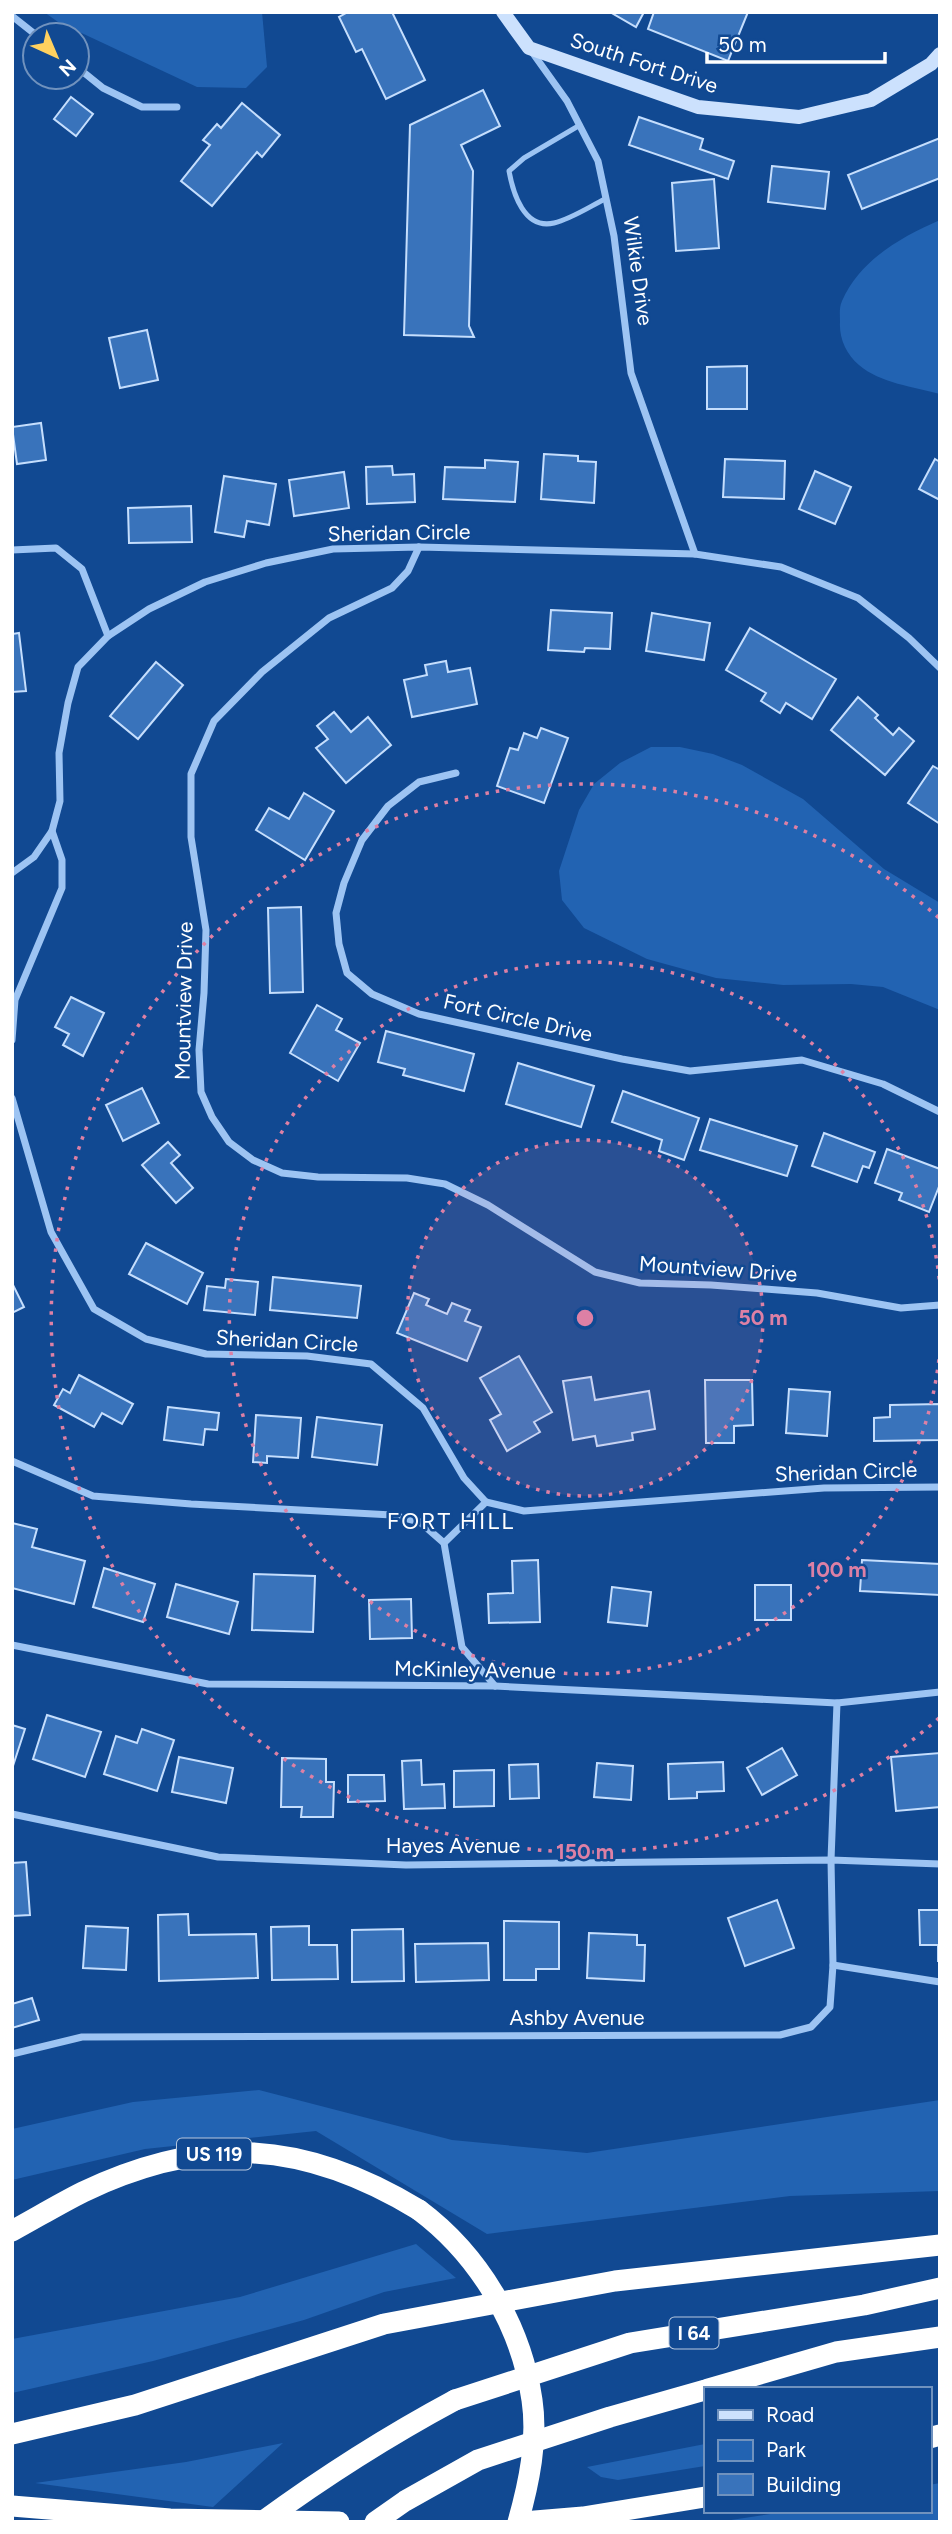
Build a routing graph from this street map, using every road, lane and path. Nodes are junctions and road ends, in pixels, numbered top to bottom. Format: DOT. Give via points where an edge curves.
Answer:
graph roads {
  1 [pos="503,12"];
  2 [pos="529,48"];
  3 [pos="940,54"];
  4 [pos="91,78"];
  5 [pos="177,107"];
  6 [pos="580,125"];
  7 [pos="605,199"];
  8 [pos="419,547"];
  9 [pos="12,550"];
  10 [pos="695,554"];
  11 [pos="108,636"];
  12 [pos="940,668"];
  13 [pos="456,774"];
  14 [pos="52,831"];
  15 [pos="12,873"];
  16 [pos="12,1040"];
  17 [pos="12,1098"];
  18 [pos="940,1112"];
  19 [pos="940,1305"];
  20 [pos="12,1461"];
  21 [pos="940,1487"];
  22 [pos="486,1502"];
  23 [pos="444,1543"];
  24 [pos="12,1645"];
  25 [pos="495,1686"];
  26 [pos="940,1692"];
  27 [pos="837,1703"];
  28 [pos="12,1814"];
  29 [pos="831,1860"];
  30 [pos="940,1864"];
  31 [pos="832,1965"];
  32 [pos="940,1982"];
  33 [pos="12,2054"];
  34 [pos="12,2231"];
  35 [pos="940,2245"];
  36 [pos="940,2288"];
  37 [pos="940,2337"];
  38 [pos="714,2387"];
  39 [pos="704,2390"];
  40 [pos="12,2434"];
  41 [pos="704,2497"];
  42 [pos="12,2506"];
  43 [pos="262,2522"];
  44 [pos="339,2522"];
  45 [pos="375,2522"];
  46 [pos="521,2522"];
  1 -- 2 [label="street, Wilkie Drive"];
  2 -- 3 [label="street, South Fort Drive" via="698,107 799,117 871,100"];
  2 -- 6 [label="street, Wilkie Drive"];
  4 -- 5 [label="street" via="142,107"];
  6 -- 7 [label="street, Wilkie Drive" via="598,161"];
  6 -- 7 [label="lane" via="509,171 512,186 526,215 540,224 555,223"];
  7 -- 10 [label="street, Wilkie Drive" via="631,373"];
  8 -- 10 [label="street, Sheridan Circle"];
  8 -- 11 [label="street, Sheridan Circle" via="333,549 267,563 205,582 149,609"];
  8 -- 19 [label="street, Mountview Drive" via="408,571 391,588 329,618 262,671 214,721 191,774 191,837 206,930 201,1092 223,1134 253,1160 282,1173 446,1184 595,1272 640,1283 817,1293 901,1308"];
  9 -- 11 [label="street" via="56,548 82,569"];
  10 -- 12 [label="street, Sheridan Circle" via="781,567 858,598"];
  11 -- 14 [label="street, Sheridan Circle" via="78,667 71,691 59,753 60,802"];
  13 -- 18 [label="street, Fort Circle Drive" via="419,782 388,806 362,839 344,883 336,914 339,944 347,973 373,994 419,1013 690,1071 802,1060 883,1084"];
  14 -- 15 [label="street" via="34,857"];
  14 -- 16 [label="street, Sheridan Circle" via="62,860 62,888 15,1000"];
  17 -- 22 [label="street, Sheridan Circle" via="51,1232 93,1309 146,1339 206,1354 307,1356 371,1364 423,1408 464,1478"];
  20 -- 23 [label="street" via="93,1496 392,1515 420,1522"];
  21 -- 22 [label="street, Sheridan Circle" via="824,1488 524,1511"];
  22 -- 23 [label="street"];
  23 -- 25 [label="street" via="462,1647"];
  24 -- 25 [label="street, McKinley Avenue" via="208,1684"];
  25 -- 27 [label="street, McKinley Avenue"];
  26 -- 27 [label="street, McKinley Avenue"];
  27 -- 29 [label="street, Ashby Avenue"];
  28 -- 29 [label="street, Hayes Avenue" via="218,1857 406,1865"];
  29 -- 30 [label="street, Hayes Avenue"];
  29 -- 31 [label="street, Ashby Avenue"];
  31 -- 32 [label="street"];
  31 -- 33 [label="street, Ashby Avenue" via="830,2007 811,2027 780,2035 82,2037"];
  34 -- 46 [label="highway, US 119, bridge" via="84,2192 147,2168 239,2151 322,2164 419,2210 460,2245 512,2327 532,2400 529,2482"];
  35 -- 40 [label="highway" via="615,2281 384,2325 135,2405"];
  36 -- 43 [label="highway, I 64, bridge" via="630,2343 455,2400 376,2443"];
  37 -- 38 [label="highway" via="836,2352"];
  39 -- 45 [label="highway" via="478,2460"];
  41 -- 46 [label="highway"];
  42 -- 44 [label="highway" via="170,2519"];
}
